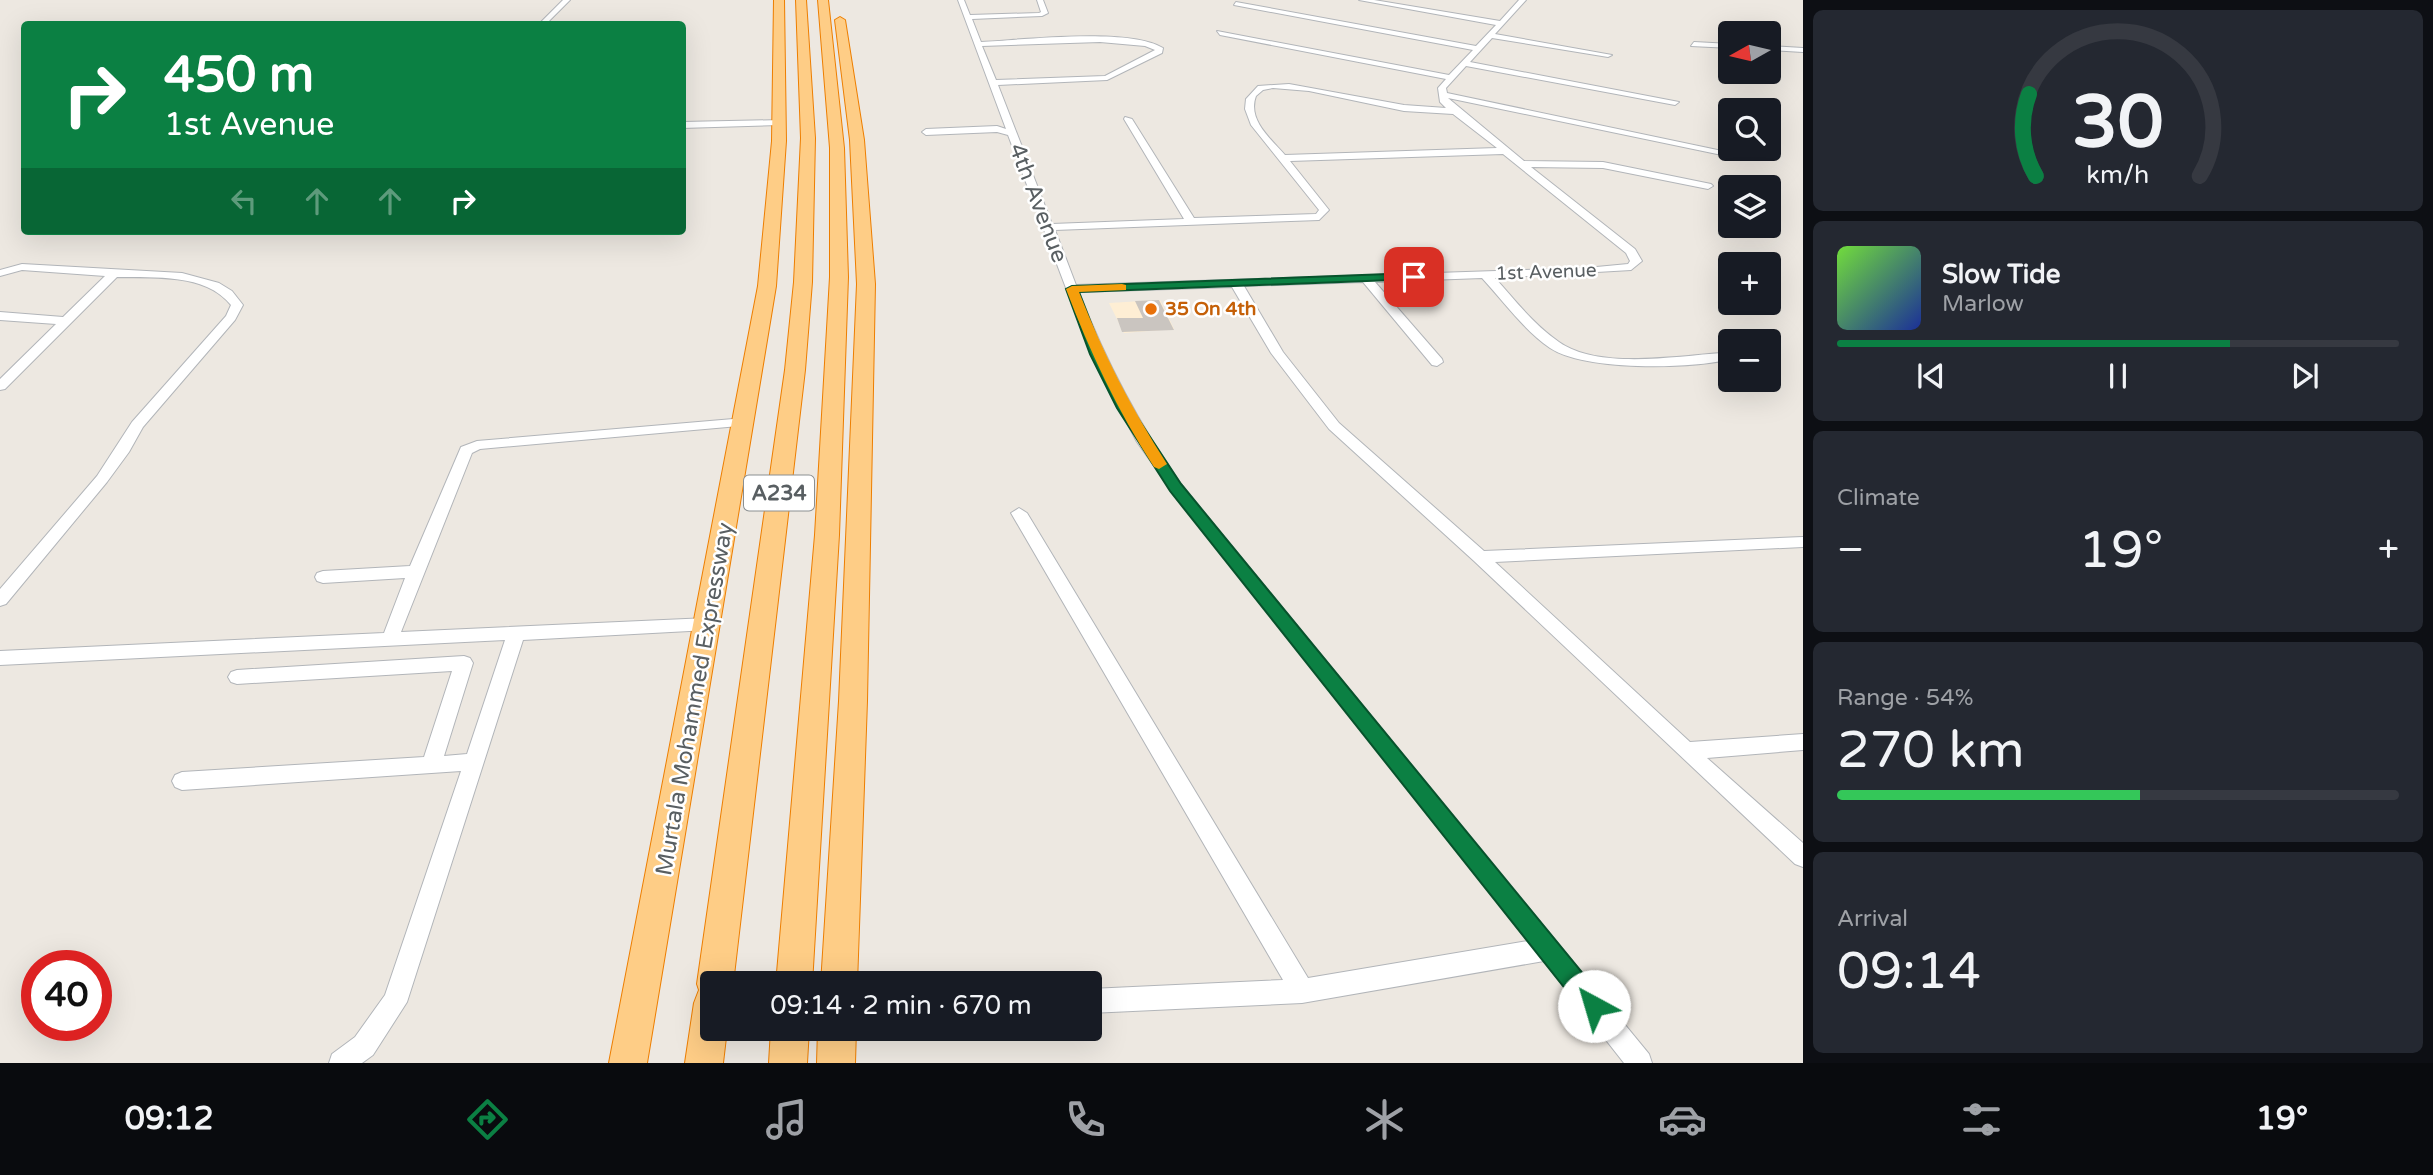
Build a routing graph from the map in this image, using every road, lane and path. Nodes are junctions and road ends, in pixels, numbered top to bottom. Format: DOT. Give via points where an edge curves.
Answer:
graph roads {
  1 [pos="567,0"];
  2 [pos="779,0"];
  3 [pos="800,0"];
  4 [pos="823,0"];
  5 [pos="838,0"];
  6 [pos="961,0"];
  7 [pos="1040,0"];
  8 [pos="1047,0"];
  9 [pos="1362,0"];
  10 [pos="1521,0"];
  11 [pos="1236,4"];
  12 [pos="967,17"];
  13 [pos="545,21"];
  14 [pos="1503,24"];
  15 [pos="1220,33"];
  16 [pos="1492,36"];
  17 [pos="977,44"];
  18 [pos="1694,44"];
  19 [pos="1718,45"];
  20 [pos="1480,49"];
  21 [pos="1782,49"];
  22 [pos="1803,50"];
  23 [pos="1608,55"];
  24 [pos="1466,64"];
  25 [pos="1452,78"];
  26 [pos="992,83"];
  27 [pos="1443,95"];
  28 [pos="1675,102"];
  29 [pos="1453,111"];
  30 [pos="1128,120"];
  31 [pos="779,122"];
  32 [pos="686,125"];
  33 [pos="926,132"];
  34 [pos="1011,133"];
  35 [pos="1504,151"];
  36 [pos="1718,151"];
  37 [pos="1282,158"];
  38 [pos="1521,164"];
  39 [pos="1708,186"];
  40 [pos="1191,222"];
  41 [pos="1048,226"];
  42 [pos="0,273"];
  43 [pos="114,273"];
  44 [pos="1485,274"];
  45 [pos="1366,278"];
  46 [pos="803,282"];
  47 [pos="1236,283"];
  48 [pos="1072,289"];
  49 [pos="0,316"];
  50 [pos="65,321"];
  51 [pos="1718,357"];
  52 [pos="756,359"];
  53 [pos="1437,362"];
  54 [pos="7,372"];
  55 [pos="0,386"];
  56 [pos="745,422"];
  57 [pos="1019,513"];
  58 [pos="827,535"];
  59 [pos="1803,542"];
  60 [pos="1480,557"];
  61 [pos="416,572"];
  62 [pos="323,577"];
  63 [pos="0,600"];
  64 [pos="708,624"];
  65 [pos="516,634"];
  66 [pos="390,639"];
  67 [pos="0,658"];
  68 [pos="237,677"];
  69 [pos="853,701"];
  70 [pos="1803,743"];
  71 [pos="1686,751"];
  72 [pos="474,762"];
  73 [pos="432,764"];
  74 [pos="182,781"];
  75 [pos="1803,857"];
  76 [pos="1548,949"];
  77 [pos="717,971"];
  78 [pos="795,971"];
  79 [pos="840,971"];
  80 [pos="1302,990"];
  81 [pos="1102,1000"];
  82 [pos="707,1041"];
  83 [pos="789,1041"];
  84 [pos="837,1041"];
  85 [pos="341,1063"];
  86 [pos="628,1063"];
  87 [pos="704,1063"];
  88 [pos="788,1063"];
  89 [pos="836,1063"];
  90 [pos="1640,1063"];
  1 -- 13 [label="street"];
  2 -- 31 [label="highway, Murtala Mohammed Expressway"];
  3 -- 46 [label="highway, A234" via="808,138"];
  4 -- 58 [label="highway, A234" via="839,205"];
  5 -- 69 [label="highway" via="857,140 866,284"];
  6 -- 12 [label="street, 4th Avenue"];
  7 -- 8 [label="street"];
  7 -- 12 [label="street" via="1045,9 1040,15"];
  9 -- 14 [label="street"];
  10 -- 14 [label="street"];
  11 -- 20 [label="street"];
  12 -- 17 [label="street, 4th Avenue"];
  14 -- 16 [label="street"];
  15 -- 25 [label="street"];
  16 -- 20 [label="street"];
  16 -- 23 [label="street"];
  17 -- 26 [label="street, 4th Avenue"];
  17 -- 26 [label="street" via="1122,41 1159,48 1107,78"];
  18 -- 19 [label="street"];
  20 -- 24 [label="street"];
  21 -- 22 [label="street"];
  24 -- 25 [label="street"];
  24 -- 28 [label="street"];
  25 -- 27 [label="street" via="1442,88"];
  26 -- 34 [label="street, 4th Avenue"];
  27 -- 29 [label="street, 1st Avenue"];
  27 -- 36 [label="street"];
  29 -- 35 [label="street, 1st Avenue"];
  29 -- 37 [label="street" via="1262,87 1248,104 1250,114"];
  30 -- 40 [label="street"];
  31 -- 32 [label="street"];
  31 -- 52 [label="highway, Murtala Mohammed Expressway" via="773,239"];
  33 -- 34 [label="street" via="997,129"];
  34 -- 41 [label="street, 4th Avenue"];
  35 -- 37 [label="street"];
  35 -- 38 [label="street, 1st Avenue"];
  37 -- 40 [label="street" via="1324,210 1319,217"];
  38 -- 39 [label="street" via="1603,165"];
  38 -- 44 [label="street, 1st Avenue" via="1631,251 1636,261 1631,267 1613,269"];
  40 -- 41 [label="street"];
  41 -- 48 [label="street, 4th Avenue"];
  42 -- 43 [label="street" via="22,267"];
  43 -- 50 [label="street"];
  43 -- 63 [label="street" via="211,283 230,292 237,305 136,425 122,452 78,509"];
  44 -- 45 [label="street, 1st Avenue"];
  44 -- 51 [label="street" via="1540,332 1572,355 1616,361"];
  45 -- 47 [label="street, 1st Avenue"];
  45 -- 53 [label="street"];
  46 -- 52 [label="highway"];
  46 -- 77 [label="highway, A234"];
  47 -- 48 [label="street, 1st Avenue"];
  47 -- 60 [label="street" via="1277,353 1328,419"];
  48 -- 76 [label="street, 4th Avenue" via="1124,408 1175,487"];
  49 -- 50 [label="street"];
  50 -- 54 [label="street"];
  52 -- 56 [label="highway, Murtala Mohammed Expressway"];
  54 -- 55 [label="street"];
  56 -- 61 [label="street" via="477,445 466,450"];
  56 -- 64 [label="highway, Murtala Mohammed Expressway"];
  57 -- 80 [label="street"];
  58 -- 69 [label="highway"];
  58 -- 78 [label="highway, A234"];
  59 -- 60 [label="street"];
  60 -- 71 [label="street"];
  61 -- 62 [label="street"];
  61 -- 66 [label="street"];
  64 -- 65 [label="street"];
  64 -- 86 [label="highway, Murtala Mohammed Expressway"];
  65 -- 66 [label="street"];
  65 -- 72 [label="street"];
  66 -- 67 [label="street"];
  68 -- 73 [label="street" via="464,663"];
  69 -- 79 [label="highway"];
  70 -- 71 [label="street"];
  71 -- 75 [label="street"];
  72 -- 73 [label="street"];
  72 -- 85 [label="street" via="395,1002 364,1046"];
  73 -- 74 [label="street"];
  76 -- 80 [label="street"];
  76 -- 90 [label="street, 4th Avenue"];
  80 -- 81 [label="street"];
  82 -- 87 [label="highway"];
  83 -- 88 [label="highway"];
  84 -- 89 [label="highway"];
}
